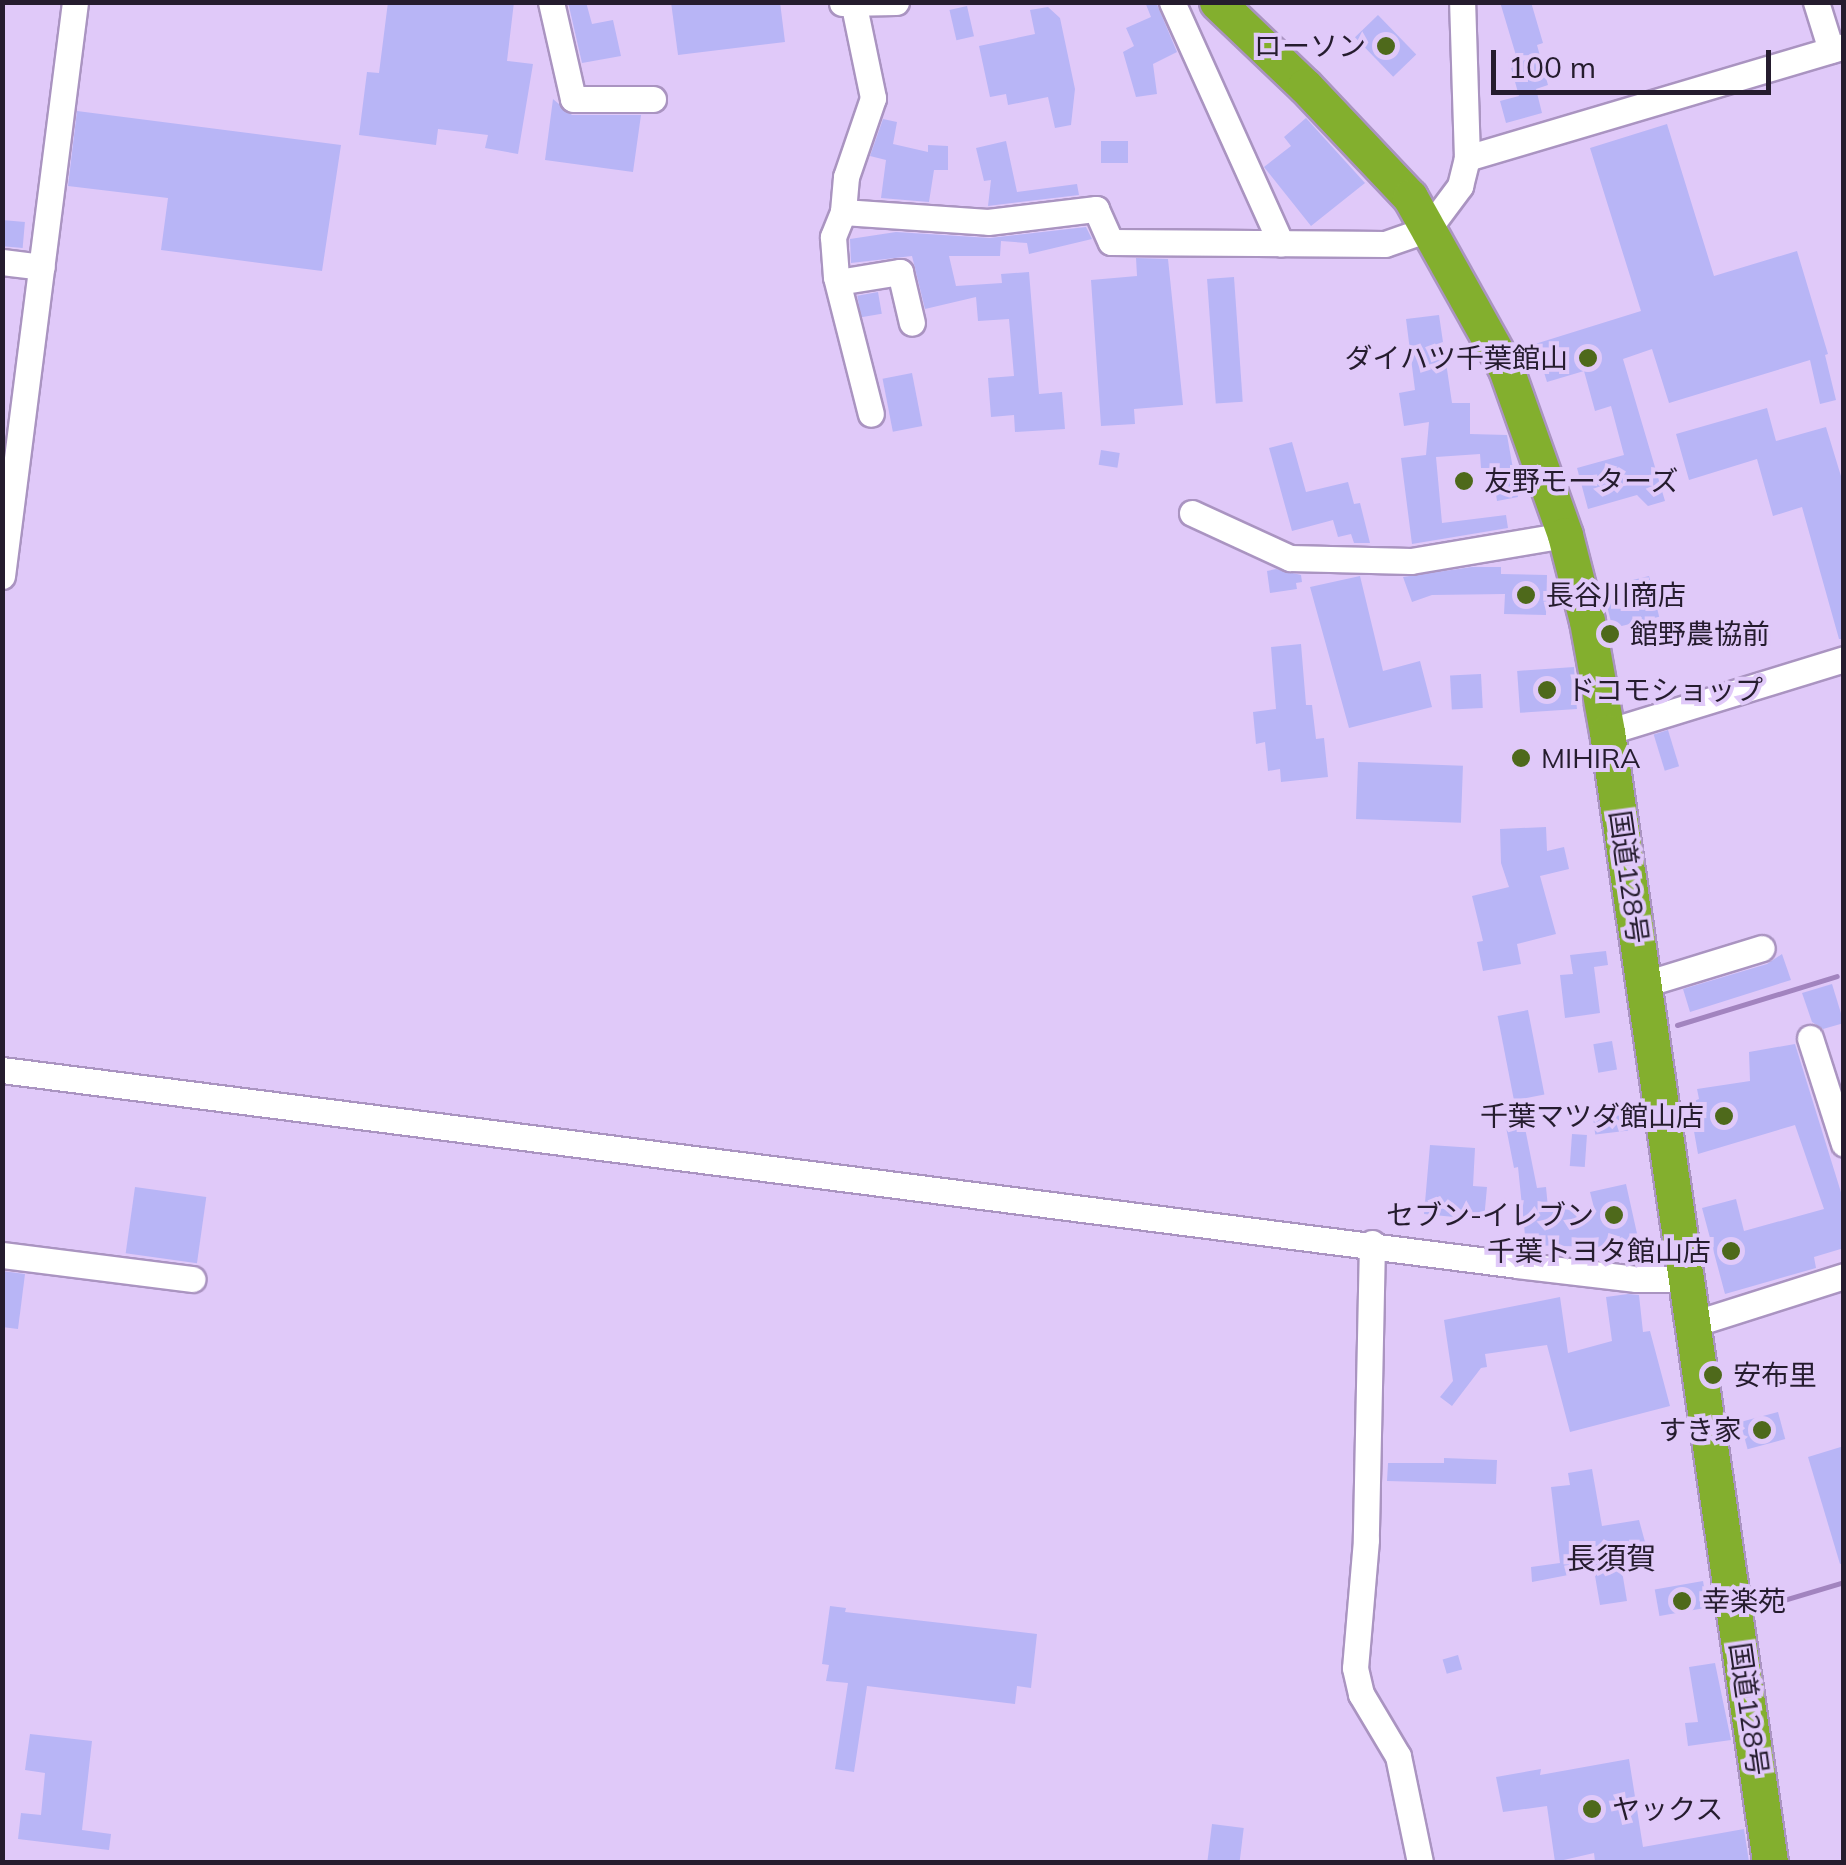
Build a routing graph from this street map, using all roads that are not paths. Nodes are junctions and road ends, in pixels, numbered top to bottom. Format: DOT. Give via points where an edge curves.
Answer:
graph roads {
  1 [pos="75,2"];
  2 [pos="551,2"];
  3 [pos="896,2"];
  4 [pos="1172,2"];
  5 [pos="1217,2"];
  6 [pos="1462,2"];
  7 [pos="1816,2"];
  8 [pos="848,4"];
  9 [pos="1837,48"];
  10 [pos="653,99"];
  11 [pos="1466,158"];
  12 [pos="844,212"];
  13 [pos="1428,230"];
  14 [pos="1281,243"];
  15 [pos="2,262"];
  16 [pos="42,267"];
  17 [pos="838,282"];
  18 [pos="912,323"];
  19 [pos="871,414"];
  20 [pos="1192,512"];
  21 [pos="1565,535"];
  22 [pos="2,576"];
  23 [pos="1844,658"];
  24 [pos="1607,732"];
  25 [pos="1762,948"];
  26 [pos="1645,984"];
  27 [pos="1810,1038"];
  28 [pos="2,1070"];
  29 [pos="1844,1144"];
  30 [pos="1372,1244"];
  31 [pos="2,1254"];
  32 [pos="1844,1276"];
  33 [pos="192,1279"];
  34 [pos="1689,1280"];
  35 [pos="1696,1323"];
  36 [pos="1420,1862"];
  37 [pos="1770,1862"];
  1 -- 16 [label="street"];
  2 -- 10 [label="street" via="573,99"];
  3 -- 8 [label="street"];
  4 -- 14 [label="street"];
  5 -- 13 [label="highway, 国道128号" via="1374,158 1410,197"];
  6 -- 11 [label="street"];
  7 -- 9 [label="street"];
  8 -- 12 [label="street" via="873,98 846,177"];
  9 -- 11 [label="street"];
  11 -- 13 [label="street" via="1452,203"];
  12 -- 14 [label="street" via="988,222 1096,208 1110,242"];
  12 -- 17 [label="street" via="833,237"];
  13 -- 14 [label="street" via="1385,244"];
  13 -- 21 [label="highway, 国道128号" via="1506,370"];
  15 -- 16 [label="street"];
  16 -- 22 [label="street"];
  17 -- 18 [label="street" via="900,272"];
  17 -- 19 [label="street"];
  20 -- 21 [label="street" via="1290,558 1412,560"];
  21 -- 24 [label="highway, 国道128号"];
  23 -- 24 [label="street"];
  24 -- 26 [label="highway, 国道128号"];
  25 -- 26 [label="street"];
  26 -- 34 [label="highway, 国道128号"];
  27 -- 29 [label="street"];
  28 -- 30 [label="street"];
  30 -- 34 [label="street"];
  30 -- 36 [label="street" via="1366,1540 1355,1668 1361,1694 1398,1756"];
  31 -- 33 [label="street"];
  32 -- 35 [label="street"];
  34 -- 35 [label="highway, 国道128号"];
  35 -- 37 [label="highway, 国道128号"];
}
